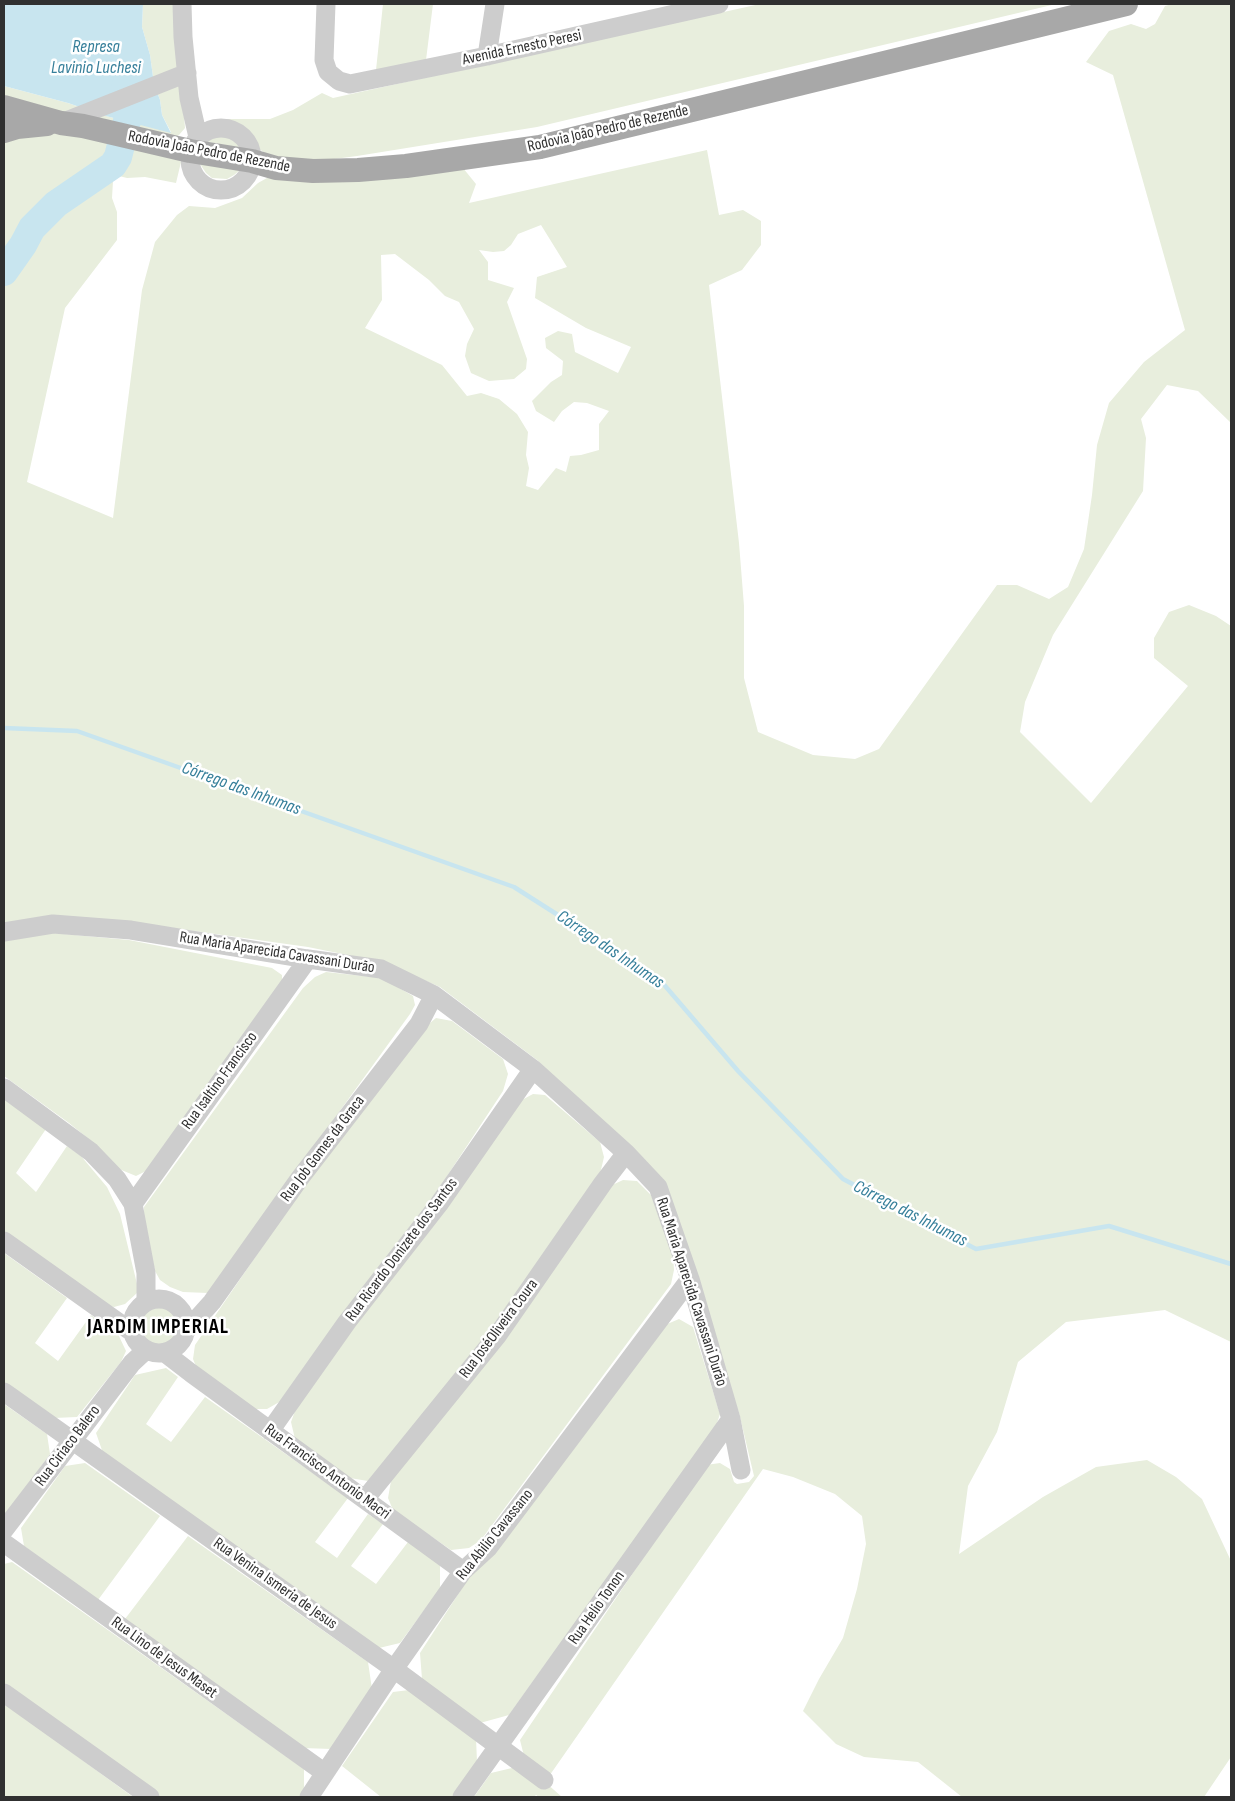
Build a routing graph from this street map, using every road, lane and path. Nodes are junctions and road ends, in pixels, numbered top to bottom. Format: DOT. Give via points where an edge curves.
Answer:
graph roads {
  1 [pos="182,4"];
  2 [pos="326,4"];
  3 [pos="495,4"];
  4 [pos="719,4"];
  5 [pos="1126,4"];
  6 [pos="487,56"];
  7 [pos="186,73"];
  8 [pos="4,106"];
  9 [pos="79,120"];
  10 [pos="4,131"];
  11 [pos="190,144"];
  12 [pos="251,161"];
  13 [pos="4,932"];
  14 [pos="308,959"];
  15 [pos="434,995"];
  16 [pos="533,1069"];
  17 [pos="4,1088"];
  18 [pos="626,1153"];
  19 [pos="133,1204"];
  20 [pos="4,1241"];
  21 [pos="690,1279"];
  22 [pos="151,1300"];
  23 [pos="186,1323"];
  24 [pos="137,1337"];
  25 [pos="170,1350"];
  26 [pos="4,1392"];
  27 [pos="731,1419"];
  28 [pos="270,1431"];
  29 [pos="72,1440"];
  30 [pos="741,1470"];
  31 [pos="365,1499"];
  32 [pos="4,1530"];
  33 [pos="4,1543"];
  34 [pos="463,1572"];
  35 [pos="394,1669"];
  36 [pos="4,1693"];
  37 [pos="498,1746"];
  38 [pos="325,1773"];
  39 [pos="544,1780"];
  40 [pos="150,1797"];
  41 [pos="309,1797"];
  42 [pos="462,1797"];
  1 -- 7 [label="street"];
  2 -- 6 [label="street, Avenida Ernesto Peresi" via="324,60 328,72 339,81 350,84"];
  3 -- 6 [label="street"];
  4 -- 6 [label="street, Avenida Ernesto Peresi"];
  5 -- 12 [label="main road, Rodovia João Pedro de Rezende" via="540,146 461,159 358,170 276,168"];
  7 -- 9 [label="street"];
  7 -- 11 [label="street"];
  8 -- 9 [label="main road, Rodovia João Pedro de Rezende"];
  9 -- 10 [label="main road, Rodovia João Pedro de Rezende"];
  9 -- 11 [label="main road, Rodovia João Pedro de Rezende"];
  11 -- 12 [label="main road, Rodovia João Pedro de Rezende"];
  11 -- 12 [label="street" via="225,127 245,139"];
  11 -- 12 [label="street" via="194,176 216,190 240,184"];
  13 -- 14 [label="street, Rua Maria Aparecida Cavassani Durão" via="53,924 131,930"];
  14 -- 15 [label="street, Rua Maria Aparecida Cavassani Durão" via="381,969"];
  14 -- 19 [label="street, Rua Isaltino Francisco"];
  15 -- 16 [label="street, Rua Maria Aparecida Cavassani Durão"];
  15 -- 23 [label="street, Rua Job Gomes da Graca" via="419,1024 300,1178 212,1302"];
  16 -- 18 [label="street, Rua Maria Aparecida Cavassani Durão"];
  16 -- 28 [label="street, Rua Ricardo Donizete dos Santos" via="439,1204 347,1322"];
  17 -- 19 [label="street" via="91,1152 117,1179"];
  18 -- 21 [label="street, Rua Maria Aparecida Cavassani Durão" via="658,1187"];
  18 -- 31 [label="street, Rua JoséOliveira Coura" via="497,1336"];
  19 -- 22 [label="street"];
  20 -- 24 [label="street"];
  21 -- 27 [label="street, Rua Maria Aparecida Cavassani Durão"];
  21 -- 34 [label="street, Rua Abilio Cavassano" via="488,1548"];
  22 -- 23 [label="street" via="174,1302"];
  22 -- 24 [label="street" via="134,1313"];
  23 -- 25 [label="street" via="182,1340"];
  24 -- 25 [label="street" via="152,1352"];
  24 -- 29 [label="street, Rua Ciriaco Balero" via="132,1363"];
  25 -- 28 [label="street, Rua Francisco Antonio Macri" via="191,1373"];
  26 -- 29 [label="street, Rua Venina Ismeria de Jesus"];
  27 -- 30 [label="street, Rua Maria Aparecida Cavassani Durão"];
  27 -- 37 [label="street, Rua Helio Tonon"];
  28 -- 31 [label="street, Rua Francisco Antonio Macri"];
  29 -- 32 [label="street, Rua Ciriaco Balero"];
  29 -- 35 [label="street, Rua Venina Ismeria de Jesus"];
  31 -- 34 [label="street, Rua Francisco Antonio Macri"];
  33 -- 38 [label="street, Rua Lino de Jesus Maset"];
  34 -- 35 [label="street, Rua Abilio Cavassano"];
  35 -- 37 [label="street, Rua Venina Ismeria de Jesus"];
  35 -- 38 [label="street, Rua Abilio Cavassano"];
  36 -- 40 [label="street"];
  37 -- 39 [label="street, Rua Venina Ismeria de Jesus"];
  37 -- 42 [label="street, Rua Helio Tonon"];
  38 -- 41 [label="street, Rua Abilio Cavassano"];
}
